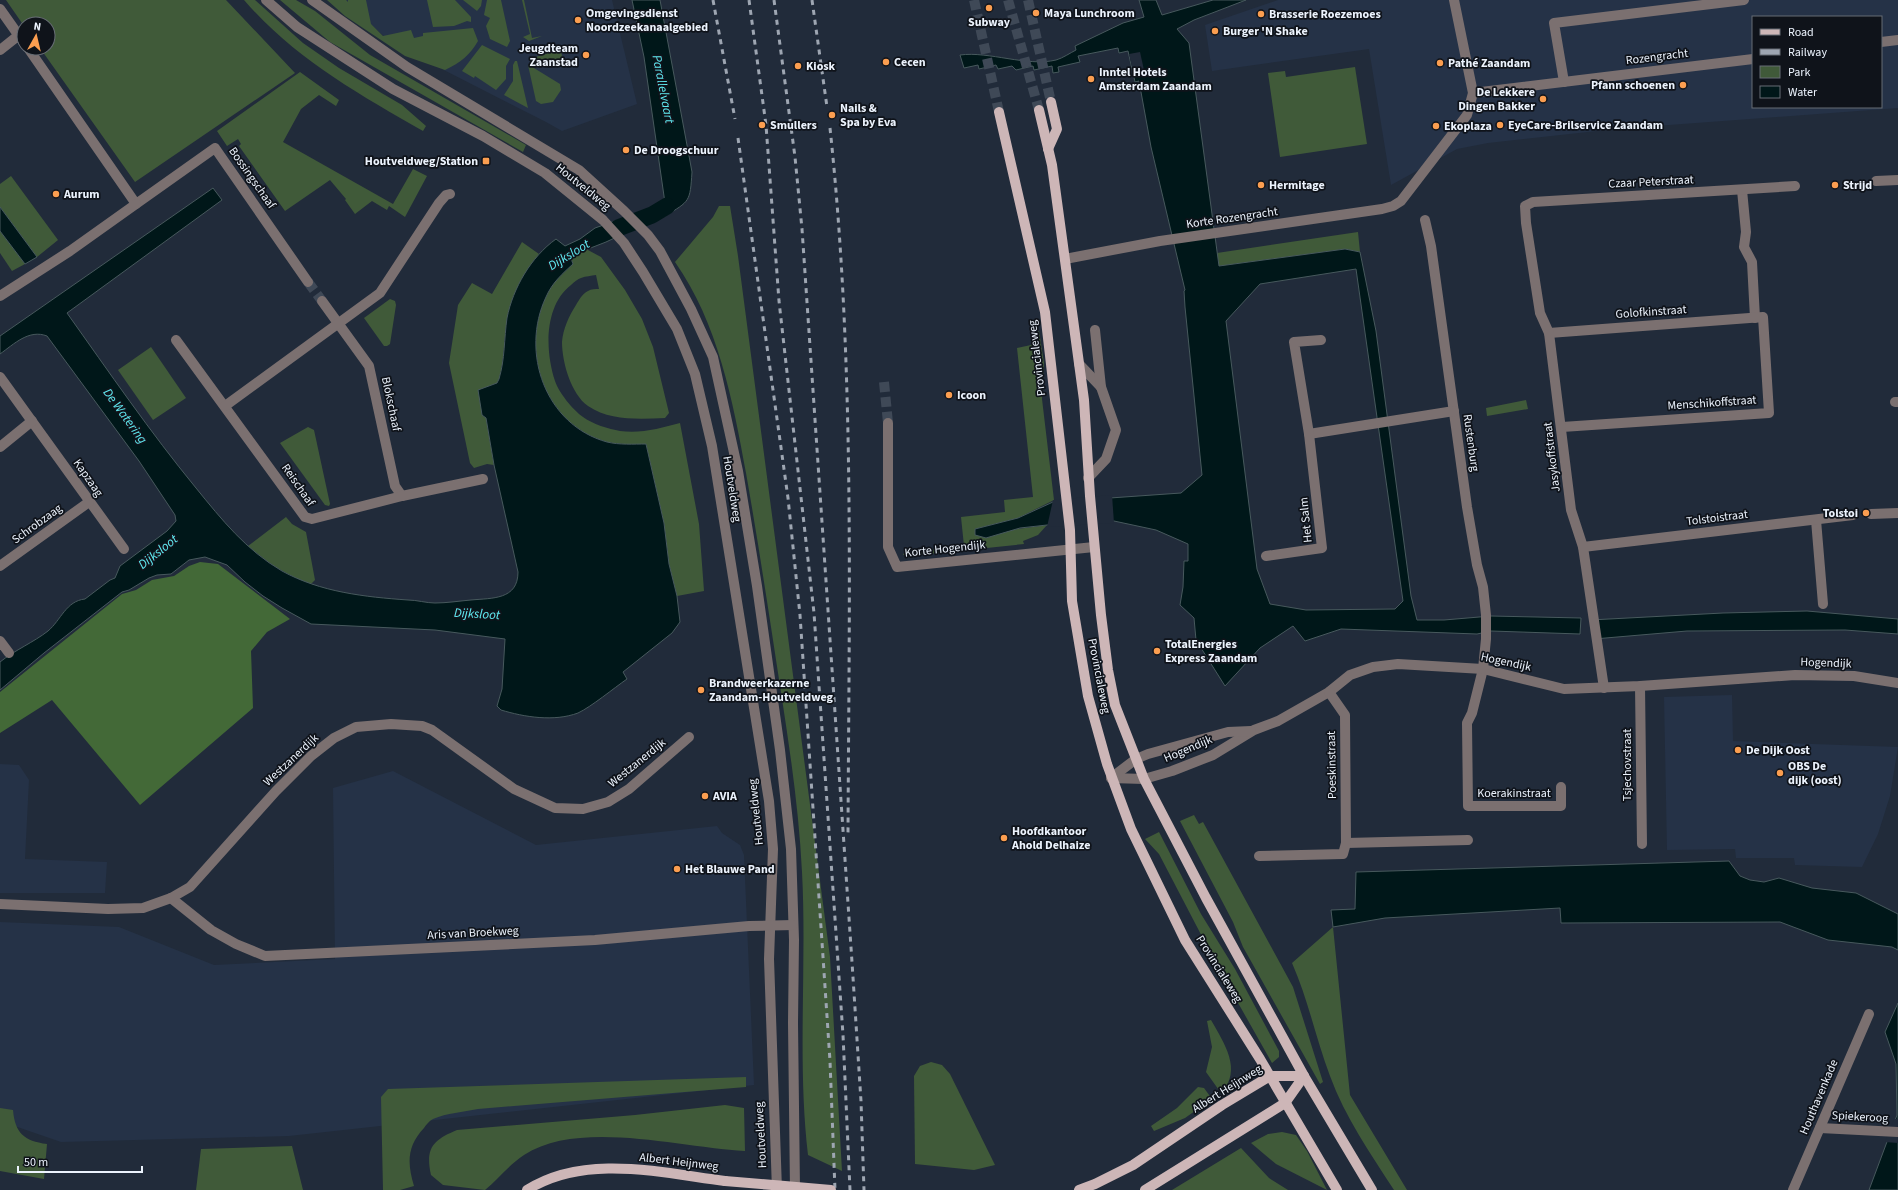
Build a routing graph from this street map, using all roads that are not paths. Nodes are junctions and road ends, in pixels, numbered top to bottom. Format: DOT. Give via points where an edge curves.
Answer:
graph roads {
  1 [pos="266,0"];
  2 [pos="312,0"];
  3 [pos="1454,0"];
  4 [pos="1744,0"];
  5 [pos="0,9"];
  6 [pos="16,31"];
  7 [pos="1898,40"];
  8 [pos="16,42"];
  9 [pos="1882,42"];
  10 [pos="0,50"];
  11 [pos="33,56"];
  12 [pos="1752,59"];
  13 [pos="1564,82"];
  14 [pos="1472,93"];
  15 [pos="1051,102"];
  16 [pos="1039,110"];
  17 [pos="999,112"];
  18 [pos="1048,149"];
  19 [pos="1898,180"];
  20 [pos="1876,181"];
  21 [pos="1796,186"];
  22 [pos="1742,190"];
  23 [pos="450,194"];
  24 [pos="136,204"];
  25 [pos="1425,220"];
  26 [pos="1526,223"];
  27 [pos="1065,258"];
  28 [pos="308,282"];
  29 [pos="0,296"];
  30 [pos="322,302"];
  31 [pos="1759,317"];
  32 [pos="337,324"];
  33 [pos="1095,330"];
  34 [pos="1549,333"];
  35 [pos="176,340"];
  36 [pos="1321,340"];
  37 [pos="1079,364"];
  38 [pos="0,377"];
  39 [pos="1101,387"];
  40 [pos="225,406"];
  41 [pos="1457,414"];
  42 [pos="32,421"];
  43 [pos="888,423"];
  44 [pos="1562,427"];
  45 [pos="1309,434"];
  46 [pos="0,446"];
  47 [pos="1088,478"];
  48 [pos="482,479"];
  49 [pos="402,496"];
  50 [pos="89,502"];
  51 [pos="1898,513"];
  52 [pos="1870,514"];
  53 [pos="1853,515"];
  54 [pos="1816,520"];
  55 [pos="1094,547"];
  56 [pos="1583,547"];
  57 [pos="124,549"];
  58 [pos="1071,549"];
  59 [pos="1266,556"];
  60 [pos="0,566"];
  61 [pos="1823,604"];
  62 [pos="0,641"];
  63 [pos="9,653"];
  64 [pos="1483,669"];
  65 [pos="1898,683"];
  66 [pos="1640,686"];
  67 [pos="1604,688"];
  68 [pos="1329,692"];
  69 [pos="1254,730"];
  70 [pos="689,737"];
  71 [pos="1136,758"];
  72 [pos="1111,778"];
  73 [pos="1144,779"];
  74 [pos="1561,788"];
  75 [pos="1468,840"];
  76 [pos="1346,843"];
  77 [pos="1642,844"];
  78 [pos="1259,856"];
  79 [pos="171,898"];
  80 [pos="0,904"];
  81 [pos="793,925"];
  82 [pos="770,926"];
  83 [pos="1869,1014"];
  84 [pos="1270,1076"];
  85 [pos="1304,1076"];
  86 [pos="1285,1103"];
  87 [pos="1820,1128"];
  88 [pos="1898,1132"];
  89 [pos="527,1190"];
  90 [pos="777,1190"];
  91 [pos="795,1190"];
  92 [pos="831,1190"];
  93 [pos="1079,1190"];
  94 [pos="1145,1190"];
  95 [pos="1337,1190"];
  96 [pos="1372,1190"];
  97 [pos="1793,1190"];
  1 -- 82 [label="street, Houtveldweg" via="296,27 393,89 483,136 545,173 603,220 624,243 677,328 695,374 712,446 769,801 773,849"];
  2 -- 81 [label="street, Houtveldweg" via="407,67 579,170 648,235 691,309 713,357 726,413 757,586 791,849"];
  3 -- 14 [label="street"];
  4 -- 13 [label="street" via="1554,23"];
  5 -- 6 [label="street"];
  7 -- 9 [label="street"];
  8 -- 10 [label="street"];
  11 -- 24 [label="street"];
  12 -- 13 [label="street, Rozengracht"];
  13 -- 14 [label="street, Rozengracht"];
  14 -- 27 [label="street, Korte Rozengracht" via="1467,115 1400,201 1393,206"];
  15 -- 18 [label="main road" via="1057,129"];
  16 -- 18 [label="main road, Provincialeweg"];
  17 -- 58 [label="main road, Provincialeweg" via="1045,312"];
  18 -- 27 [label="main road, Provincialeweg"];
  19 -- 20 [label="street"];
  21 -- 22 [label="street, Czaar Peterstraat"];
  22 -- 26 [label="street, Czaar Peterstraat" via="1533,202 1525,206"];
  22 -- 31 [label="street" via="1746,232 1744,247 1752,262"];
  23 -- 32 [label="street" via="442,200 380,293"];
  24 -- 28 [label="street, Bossingschaaf" via="215,148"];
  24 -- 29 [label="street, Bossingschaaf"];
  25 -- 41 [label="street, Rustenburg"];
  26 -- 34 [label="street, Jasykoffstraat" via="1540,313"];
  27 -- 37 [label="main road, Provincialeweg"];
  30 -- 32 [label="street"];
  31 -- 34 [label="street, Golofkinstraat"];
  31 -- 44 [label="street, Menschikoffstraat" via="1769,413"];
  32 -- 40 [label="street"];
  32 -- 49 [label="street, Blokschaaf" via="369,366 395,486"];
  33 -- 39 [label="street"];
  34 -- 44 [label="street, Jasykoffstraat"];
  35 -- 40 [label="street, Reischaaf"];
  36 -- 45 [label="street, Het Salm" via="1294,342"];
  37 -- 39 [label="street"];
  37 -- 47 [label="main road, Provincialeweg" via="1084,400"];
  38 -- 42 [label="street, Kapzaag"];
  39 -- 47 [label="street" via="1116,430 1106,459"];
  40 -- 49 [label="street, Reischaaf" via="305,517 312,519"];
  41 -- 45 [label="street" via="1395,420"];
  41 -- 64 [label="street, Rustenburg" via="1468,514 1486,614"];
  42 -- 46 [label="street"];
  42 -- 50 [label="street, Kapzaag"];
  43 -- 58 [label="street, Korte Hogendijk" via="888,547 897,567"];
  44 -- 56 [label="street, Jasykoffstraat" via="1571,510"];
  45 -- 59 [label="street, Het Salm" via="1322,548"];
  47 -- 55 [label="main road, Provincialeweg"];
  48 -- 49 [label="street, Reischaaf"];
  50 -- 57 [label="street, Kapzaag"];
  50 -- 60 [label="street, Schrobzaag"];
  51 -- 52 [label="street"];
  53 -- 54 [label="street, Tolstoistraat"];
  54 -- 56 [label="street, Tolstoistraat"];
  54 -- 61 [label="street"];
  55 -- 58 [label="street, Korte Hogendijk"];
  55 -- 71 [label="main road, Provincialeweg" via="1108,670 1115,704"];
  56 -- 67 [label="street, Jasykoffstraat"];
  58 -- 72 [label="main road, Provincialeweg" via="1072,602 1097,732"];
  62 -- 63 [label="street"];
  64 -- 67 [label="street, Hogendijk" via="1564,689"];
  64 -- 68 [label="street, Hogendijk" via="1398,664 1373,667 1350,675"];
  64 -- 74 [label="street, Koerakinstraat" via="1467,723 1468,806 1561,806"];
  65 -- 66 [label="street, Hogendijk" via="1854,676 1795,675"];
  66 -- 67 [label="street, Hogendijk"];
  66 -- 77 [label="street, Tsjechovstraat"];
  68 -- 69 [label="street, Hogendijk" via="1278,721"];
  68 -- 76 [label="street, Poeskinstraat" via="1345,715"];
  69 -- 71 [label="street" via="1228,732"];
  69 -- 73 [label="street, Hogendijk" via="1212,755"];
  70 -- 79 [label="street, Westzanerdijk" via="629,789 608,802 583,809 554,808 514,790 432,730 422,726 391,724 356,727 334,738 311,756 190,887"];
  71 -- 72 [label="street"];
  71 -- 73 [label="main road, Provincialeweg"];
  72 -- 73 [label="street, Hogendijk"];
  72 -- 84 [label="main road, Provincialeweg" via="1137,843 1185,940"];
  73 -- 85 [label="main road, Provincialeweg"];
  75 -- 76 [label="street"];
  76 -- 78 [label="street" via="1343,854"];
  79 -- 80 [label="street, Westzanerdijk" via="143,908"];
  79 -- 82 [label="street, Aris van Broekweg" via="211,930 265,956 595,940"];
  81 -- 82 [label="street, Aris van Broekweg"];
  81 -- 91 [label="street, Houtveldweg"];
  82 -- 90 [label="street, Houtveldweg" via="771,1072"];
  83 -- 87 [label="street, Houthavenkade"];
  84 -- 85 [label="main road, Albert Heijnweg"];
  84 -- 86 [label="main road, Provincialeweg"];
  84 -- 93 [label="main road, Albert Heijnweg" via="1133,1165"];
  85 -- 86 [label="main road"];
  85 -- 96 [label="main road, Provincialeweg"];
  86 -- 94 [label="main road"];
  86 -- 95 [label="main road, Provincialeweg"];
  87 -- 88 [label="street, Spiekeroog"];
  87 -- 97 [label="street, Houthavenkade"];
  89 -- 92 [label="main road, Albert Heijnweg, bridge" via="573,1172 603,1169 640,1170 725,1181"];
}
